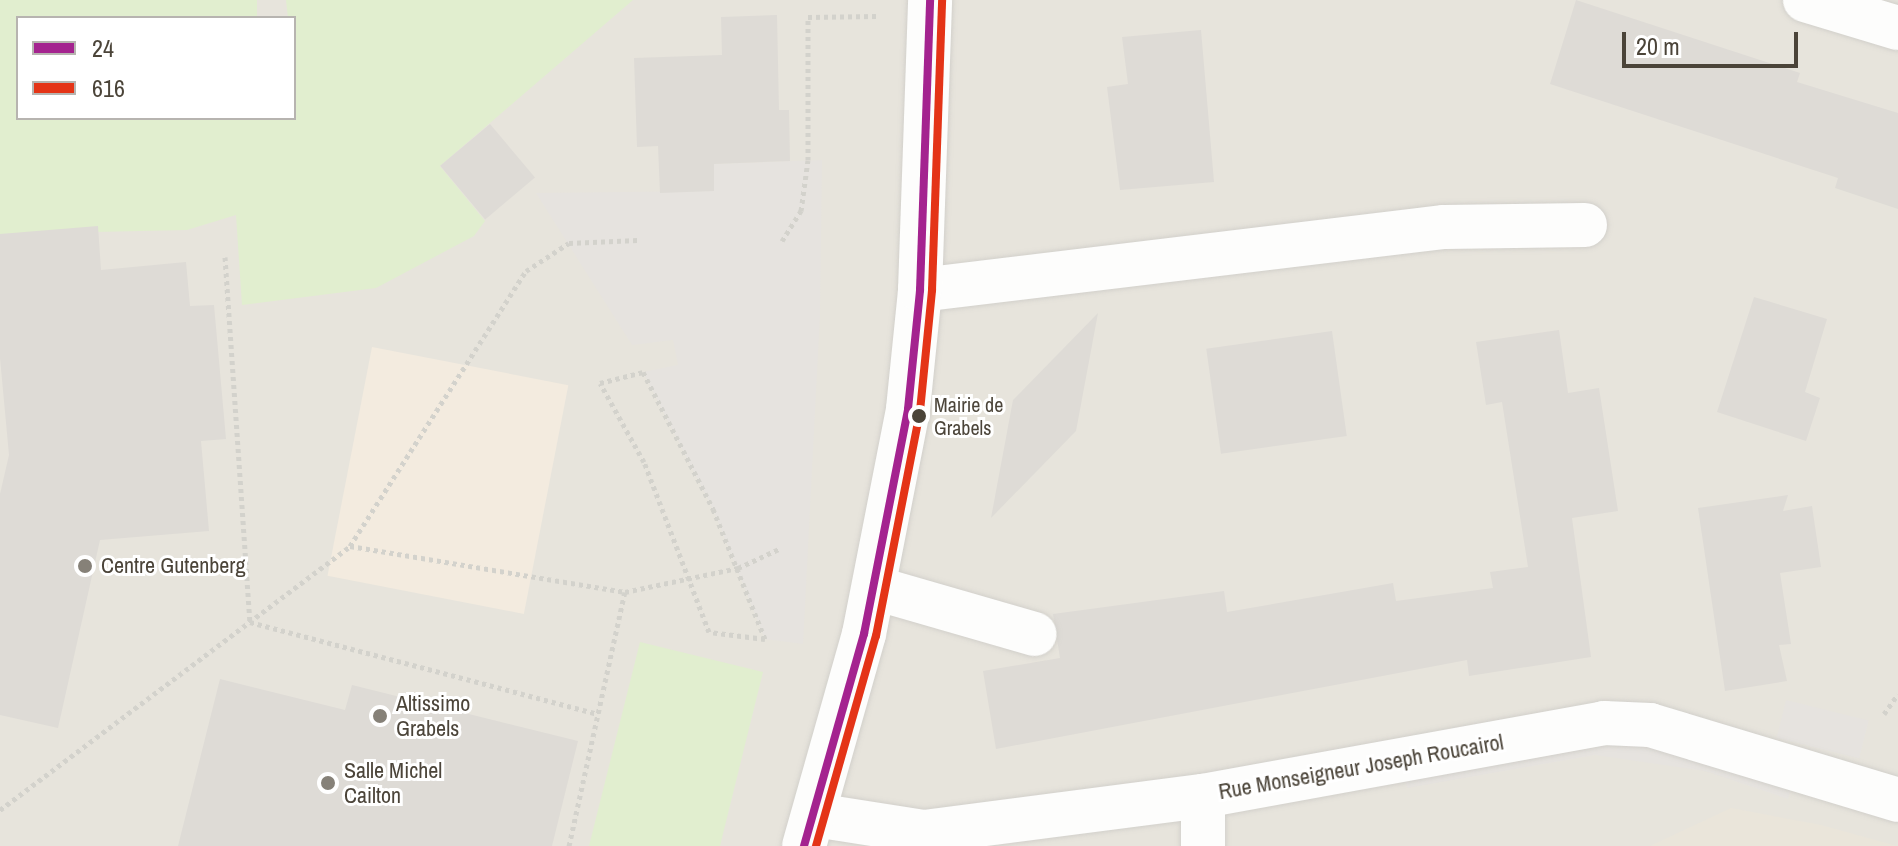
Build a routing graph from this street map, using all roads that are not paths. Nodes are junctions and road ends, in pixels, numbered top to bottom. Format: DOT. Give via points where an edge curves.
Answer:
graph roads {
  1 [pos="930,0"];
  2 [pos="1836,3"];
  3 [pos="1898,28"];
  4 [pos="1585,225"];
  5 [pos="920,290"];
  6 [pos="875,588"];
  7 [pos="1034,634"];
  8 [pos="1203,796"];
  9 [pos="1898,800"];
  10 [pos="809,830"];
  11 [pos="1203,846"];
  1 -- 5 [label="street"];
  2 -- 3 [label="street"];
  4 -- 5 [label="street" via="1444,227"];
  5 -- 6 [label="street" via="908,409"];
  6 -- 7 [label="street"];
  6 -- 10 [label="street"];
  8 -- 9 [label="street, Rue Monseigneur Joseph Roucairol" via="1604,723 1650,725"];
  8 -- 10 [label="street, Rue Monseigneur Joseph Roucairol" via="924,832"];
  8 -- 11 [label="street"];
}
